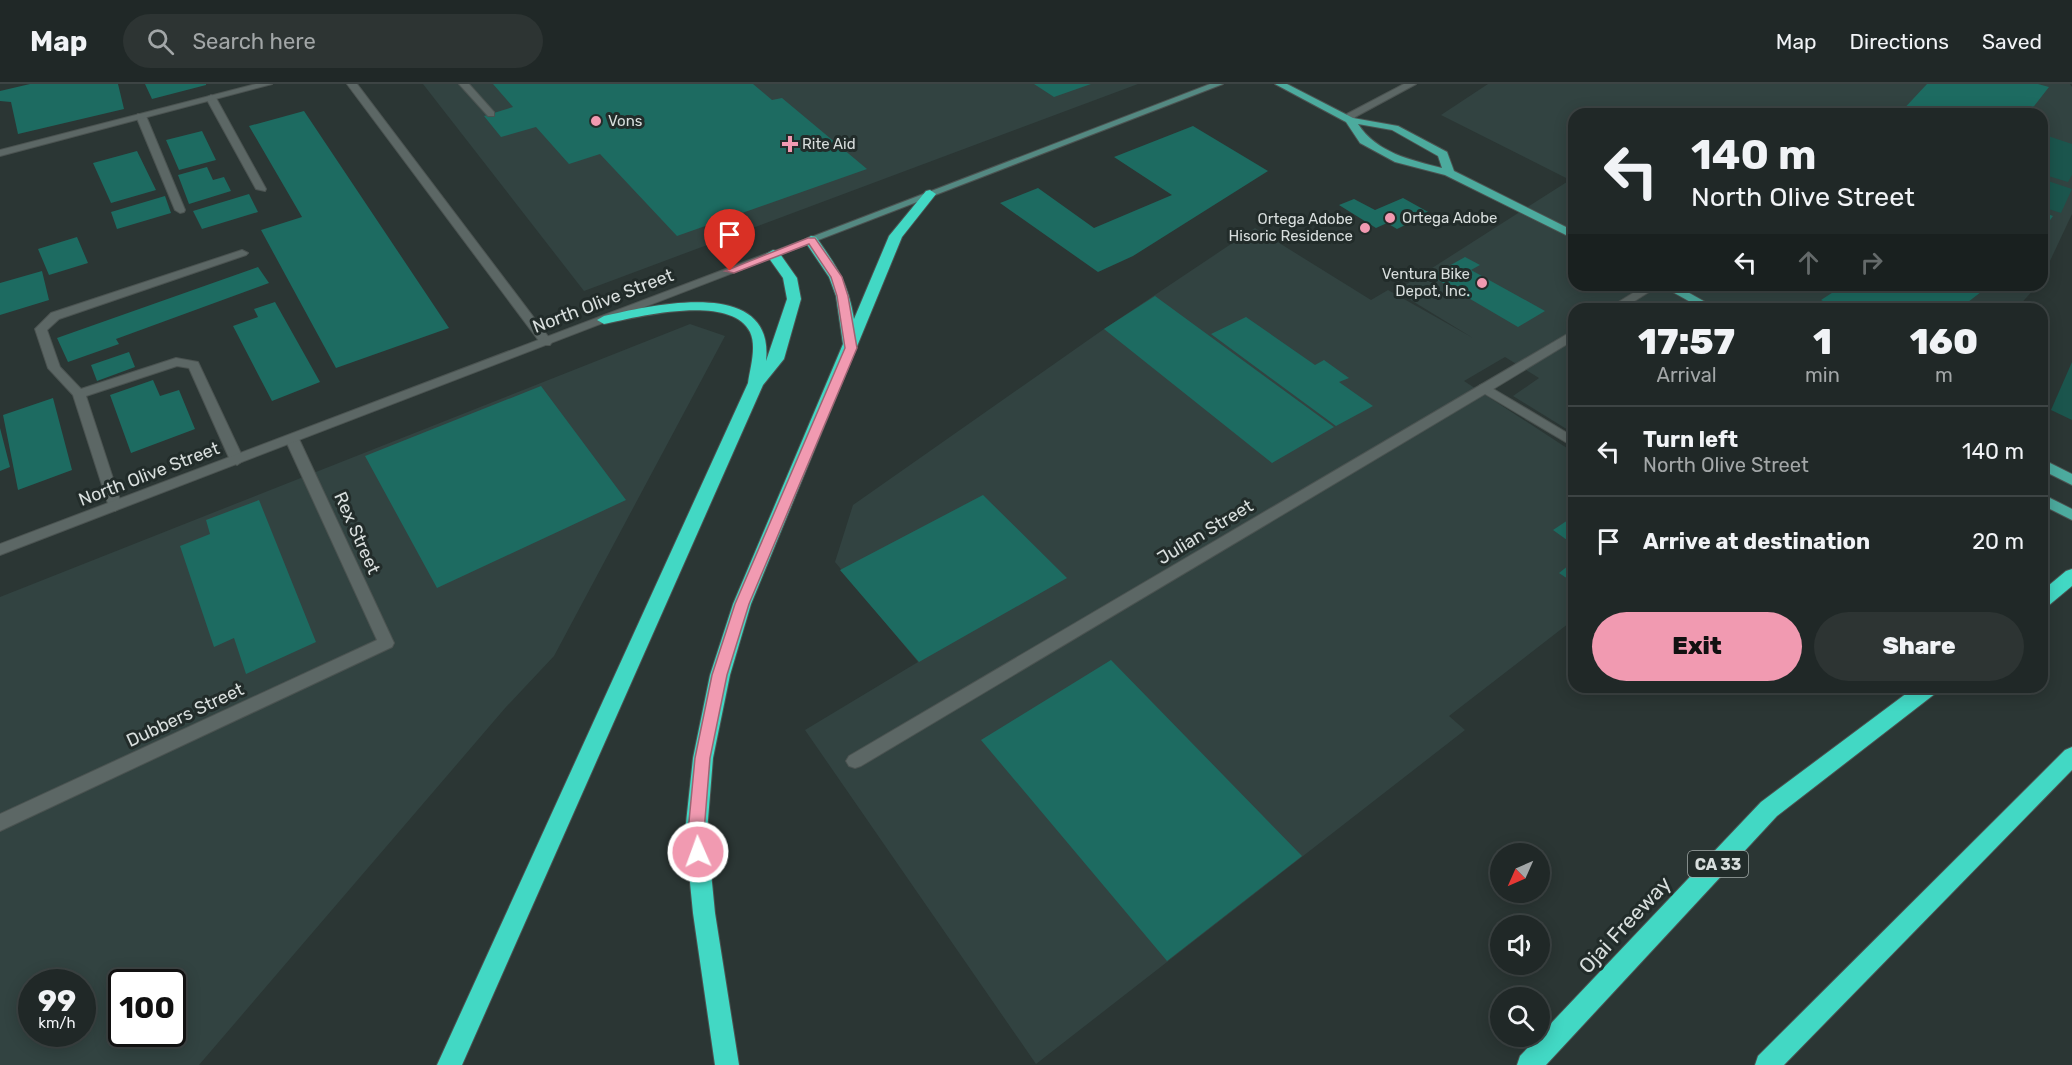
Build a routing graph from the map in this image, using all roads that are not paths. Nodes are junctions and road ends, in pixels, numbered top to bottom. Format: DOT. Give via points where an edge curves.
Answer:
graph roads {
  1 [pos="267,84"];
  2 [pos="352,84"];
  3 [pos="464,84"];
  4 [pos="1218,84"];
  5 [pos="1280,84"];
  6 [pos="1411,84"];
  7 [pos="211,98"];
  8 [pos="491,114"];
  9 [pos="141,116"];
  10 [pos="1350,120"];
  11 [pos="0,153"];
  12 [pos="1449,173"];
  13 [pos="261,189"];
  14 [pos="930,194"];
  15 [pos="180,210"];
  16 [pos="1568,233"];
  17 [pos="811,240"];
  18 [pos="242,253"];
  19 [pos="773,254"];
  20 [pos="1644,291"];
  21 [pos="1678,291"];
  22 [pos="1623,303"];
  23 [pos="1700,303"];
  24 [pos="604,320"];
  25 [pos="1568,338"];
  26 [pos="546,342"];
  27 [pos="851,348"];
  28 [pos="756,383"];
  29 [pos="1485,388"];
  30 [pos="79,394"];
  31 [pos="292,439"];
  32 [pos="1568,439"];
  33 [pos="237,460"];
  34 [pos="2048,467"];
  35 [pos="2072,480"];
  36 [pos="2048,502"];
  37 [pos="115,506"];
  38 [pos="2072,515"];
  39 [pos="0,550"];
  40 [pos="2072,576"];
  41 [pos="2048,595"];
  42 [pos="386,643"];
  43 [pos="1921,693"];
  44 [pos="2072,756"];
  45 [pos="855,761"];
  46 [pos="0,823"];
  47 [pos="449,1065"];
  48 [pos="727,1065"];
  49 [pos="1529,1065"];
  50 [pos="1767,1065"];
  1 -- 7 [label="street"];
  2 -- 26 [label="street"];
  3 -- 8 [label="street"];
  4 -- 14 [label="main road, North Olive Street"];
  5 -- 10 [label="main road"];
  6 -- 10 [label="street" via="1350,116"];
  7 -- 9 [label="street"];
  7 -- 13 [label="street"];
  9 -- 11 [label="street"];
  9 -- 15 [label="street"];
  10 -- 12 [label="main road" via="1364,141 1399,160"];
  10 -- 12 [label="main road" via="1395,128 1443,154"];
  12 -- 16 [label="main road"];
  14 -- 17 [label="main road, North Olive Street"];
  14 -- 27 [label="highway" via="896,236"];
  17 -- 19 [label="main road, North Olive Street"];
  17 -- 27 [label="highway" via="836,277"];
  18 -- 30 [label="street" via="55,316 41,329 54,368"];
  19 -- 24 [label="street, North Olive Street"];
  19 -- 28 [label="highway" via="790,278 794,299 776,359"];
  20 -- 22 [label="street"];
  21 -- 23 [label="main road"];
  24 -- 26 [label="street, North Olive Street"];
  24 -- 28 [label="highway" via="666,307 716,307 733,312 757,330 760,344"];
  25 -- 29 [label="street, Julian Street"];
  26 -- 31 [label="street, North Olive Street"];
  27 -- 48 [label="highway" via="742,604 720,675 702,758 696,832"];
  28 -- 47 [label="highway"];
  29 -- 32 [label="street"];
  29 -- 45 [label="street, Julian Street"];
  30 -- 33 [label="street" via="176,362 194,365"];
  30 -- 37 [label="street"];
  31 -- 33 [label="street, North Olive Street"];
  31 -- 42 [label="street, Rex Street"];
  33 -- 37 [label="street, North Olive Street"];
  34 -- 35 [label="main road"];
  36 -- 38 [label="main road"];
  37 -- 39 [label="street, North Olive Street"];
  40 -- 41 [label="highway"];
  42 -- 46 [label="street, Dubbers Street"];
  43 -- 49 [label="highway, Ojai Freeway / CA 33" via="1769,809"];
  44 -- 50 [label="highway"];
}
